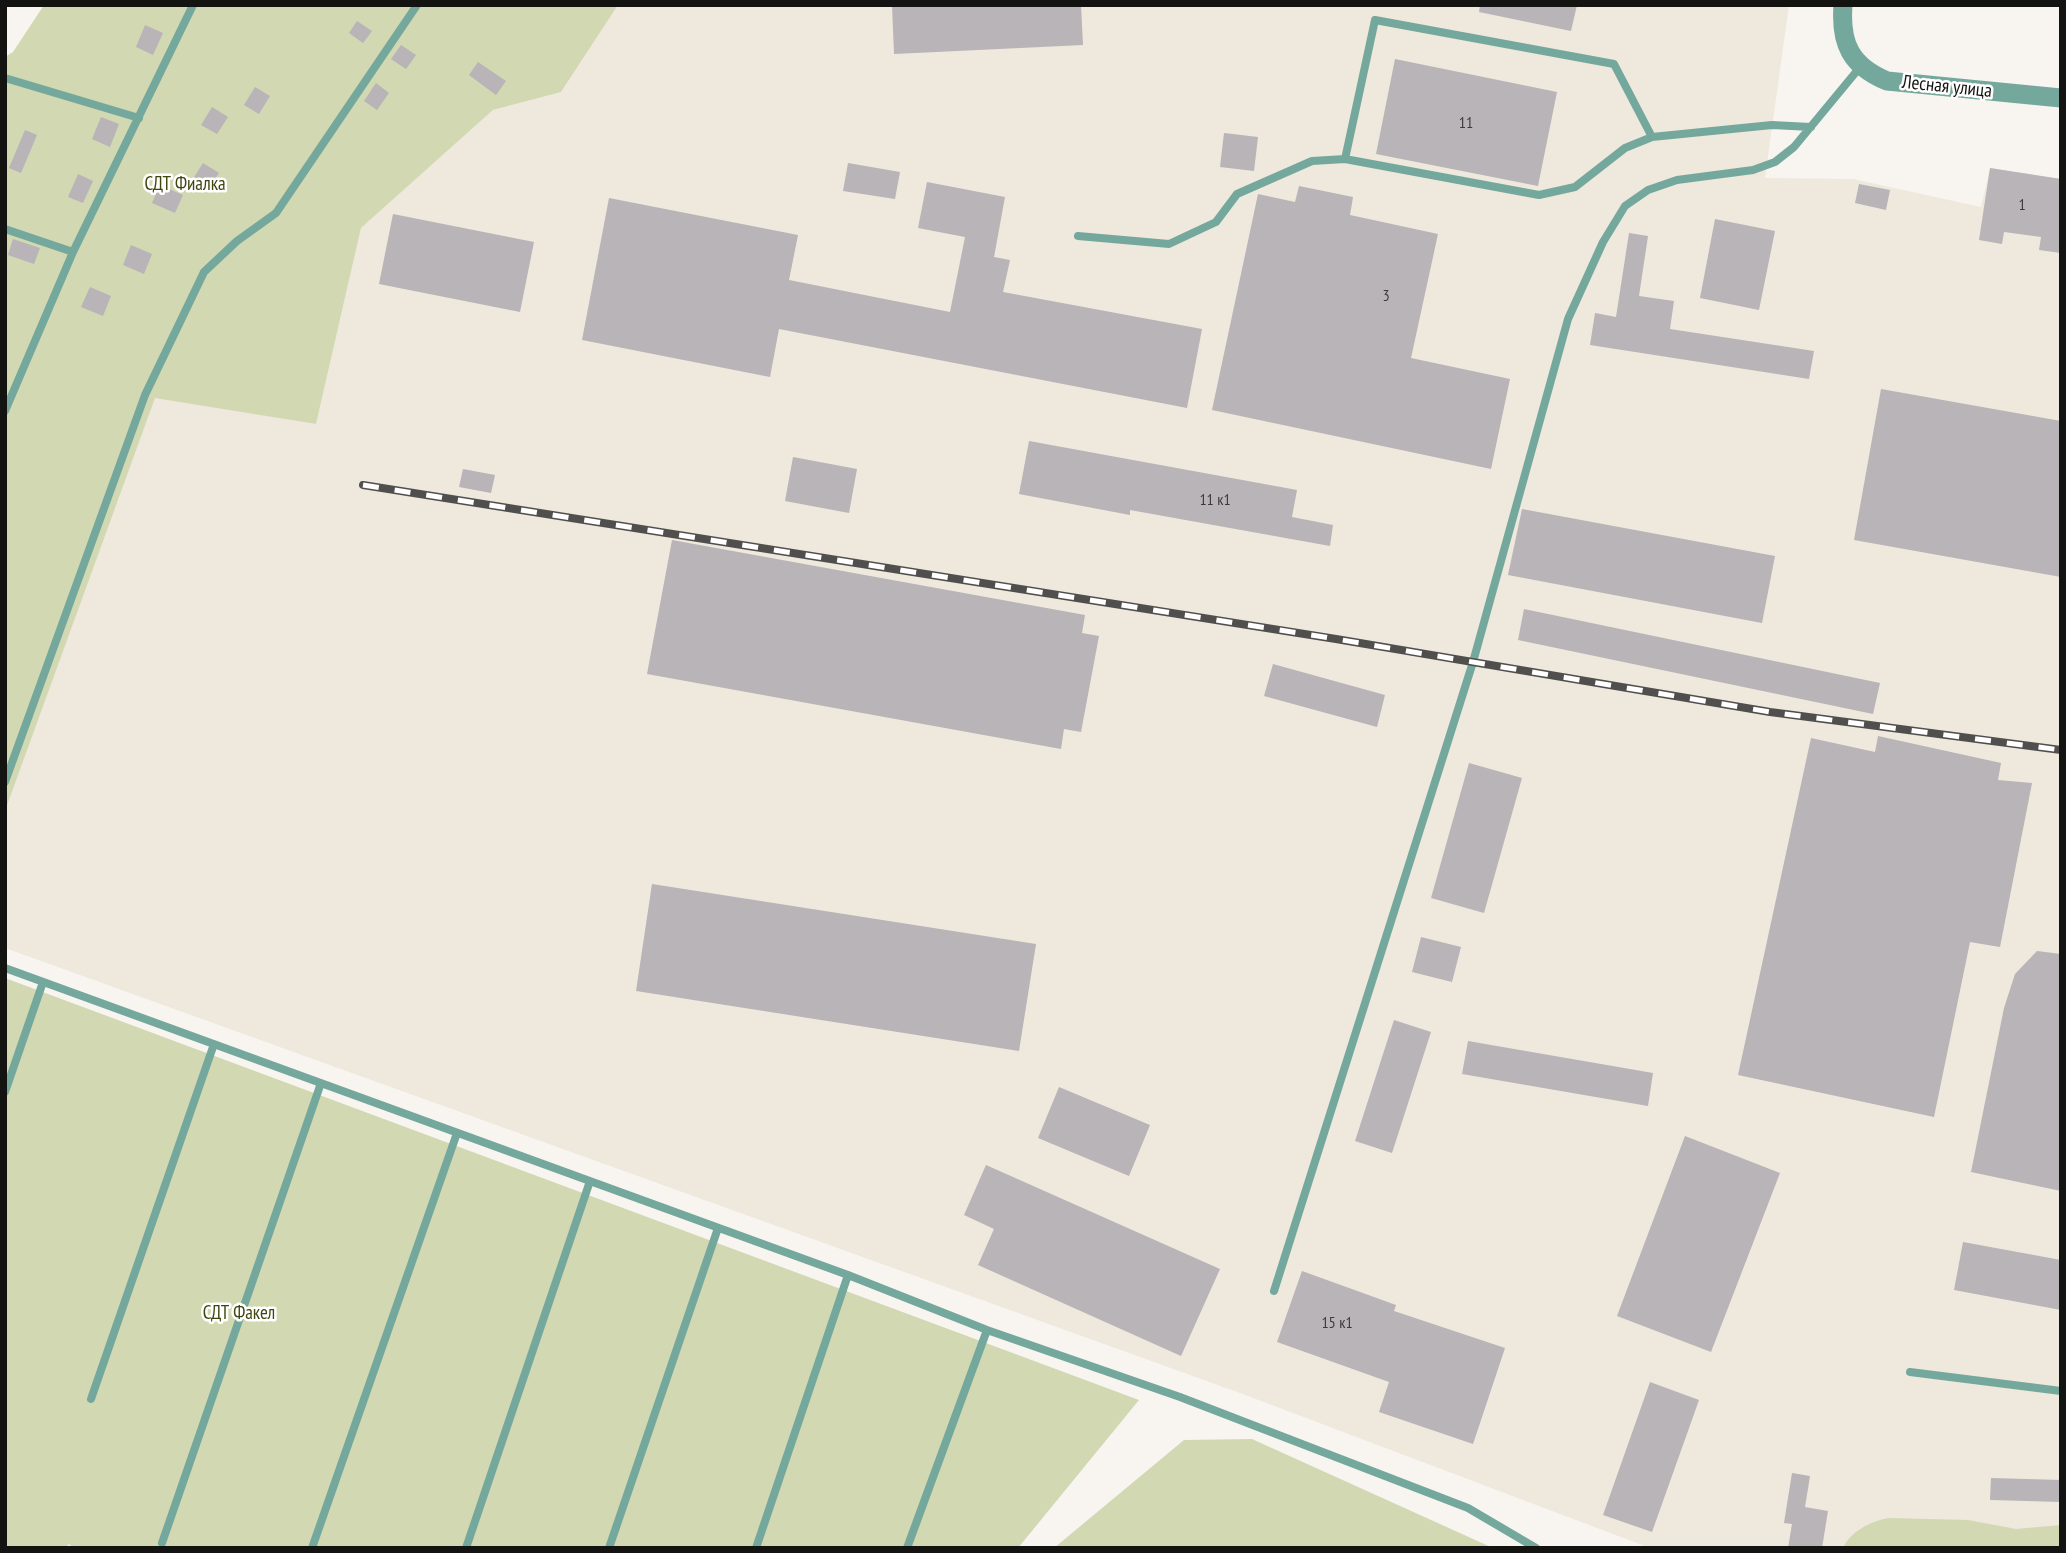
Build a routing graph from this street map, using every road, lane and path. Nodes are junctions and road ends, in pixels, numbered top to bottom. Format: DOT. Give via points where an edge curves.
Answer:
graph roads {
  1 [pos="193,5"];
  2 [pos="417,5"];
  3 [pos="1843,5"];
  4 [pos="1861,66"];
  5 [pos="5,78"];
  6 [pos="2061,98"];
  7 [pos="139,118"];
  8 [pos="1811,127"];
  9 [pos="1651,137"];
  10 [pos="1345,159"];
  11 [pos="5,229"];
  12 [pos="1079,236"];
  13 [pos="73,252"];
  14 [pos="10,390"];
  15 [pos="5,411"];
  16 [pos="5,782"];
  17 [pos="5,968"];
  18 [pos="43,982"];
  19 [pos="214,1044"];
  20 [pos="321,1083"];
  21 [pos="5,1092"];
  22 [pos="457,1133"];
  23 [pos="590,1181"];
  24 [pos="718,1228"];
  25 [pos="848,1275"];
  26 [pos="1274,1291"];
  27 [pos="987,1330"];
  28 [pos="1910,1372"];
  29 [pos="2061,1391"];
  30 [pos="90,1399"];
  31 [pos="162,1543"];
  32 [pos="312,1548"];
  33 [pos="466,1548"];
  34 [pos="609,1548"];
  35 [pos="756,1548"];
  36 [pos="907,1548"];
  37 [pos="1536,1548"];
  1 -- 7 [label="lane"];
  2 -- 16 [label="lane" via="276,213 237,240 204,272 145,395"];
  3 -- 4 [label="street" via="1846,45"];
  4 -- 6 [label="street, Лесная улица" via="1887,81"];
  4 -- 8 [label="lane"];
  5 -- 7 [label="lane"];
  7 -- 13 [label="lane"];
  8 -- 9 [label="lane" via="1772,125"];
  8 -- 26 [label="lane" via="1775,162 1753,170 1677,180 1648,190 1625,206 1603,242 1568,319 1473,662"];
  9 -- 10 [label="lane" via="1625,148 1575,187 1539,195"];
  9 -- 10 [label="lane" via="1614,64 1375,20"];
  10 -- 12 [label="lane" via="1312,161 1237,194 1216,222 1169,244"];
  11 -- 13 [label="lane"];
  13 -- 14 [label="lane"];
  14 -- 15 [label="lane"];
  17 -- 18 [label="lane"];
  18 -- 19 [label="lane"];
  18 -- 21 [label="lane"];
  19 -- 20 [label="lane"];
  19 -- 30 [label="lane"];
  20 -- 22 [label="lane"];
  20 -- 31 [label="lane"];
  22 -- 23 [label="lane"];
  22 -- 32 [label="lane"];
  23 -- 24 [label="lane"];
  23 -- 33 [label="lane"];
  24 -- 25 [label="lane"];
  24 -- 34 [label="lane"];
  25 -- 27 [label="lane"];
  25 -- 35 [label="lane"];
  27 -- 36 [label="lane"];
  27 -- 37 [label="lane" via="1180,1396 1468,1508"];
  28 -- 29 [label="lane"];
}
